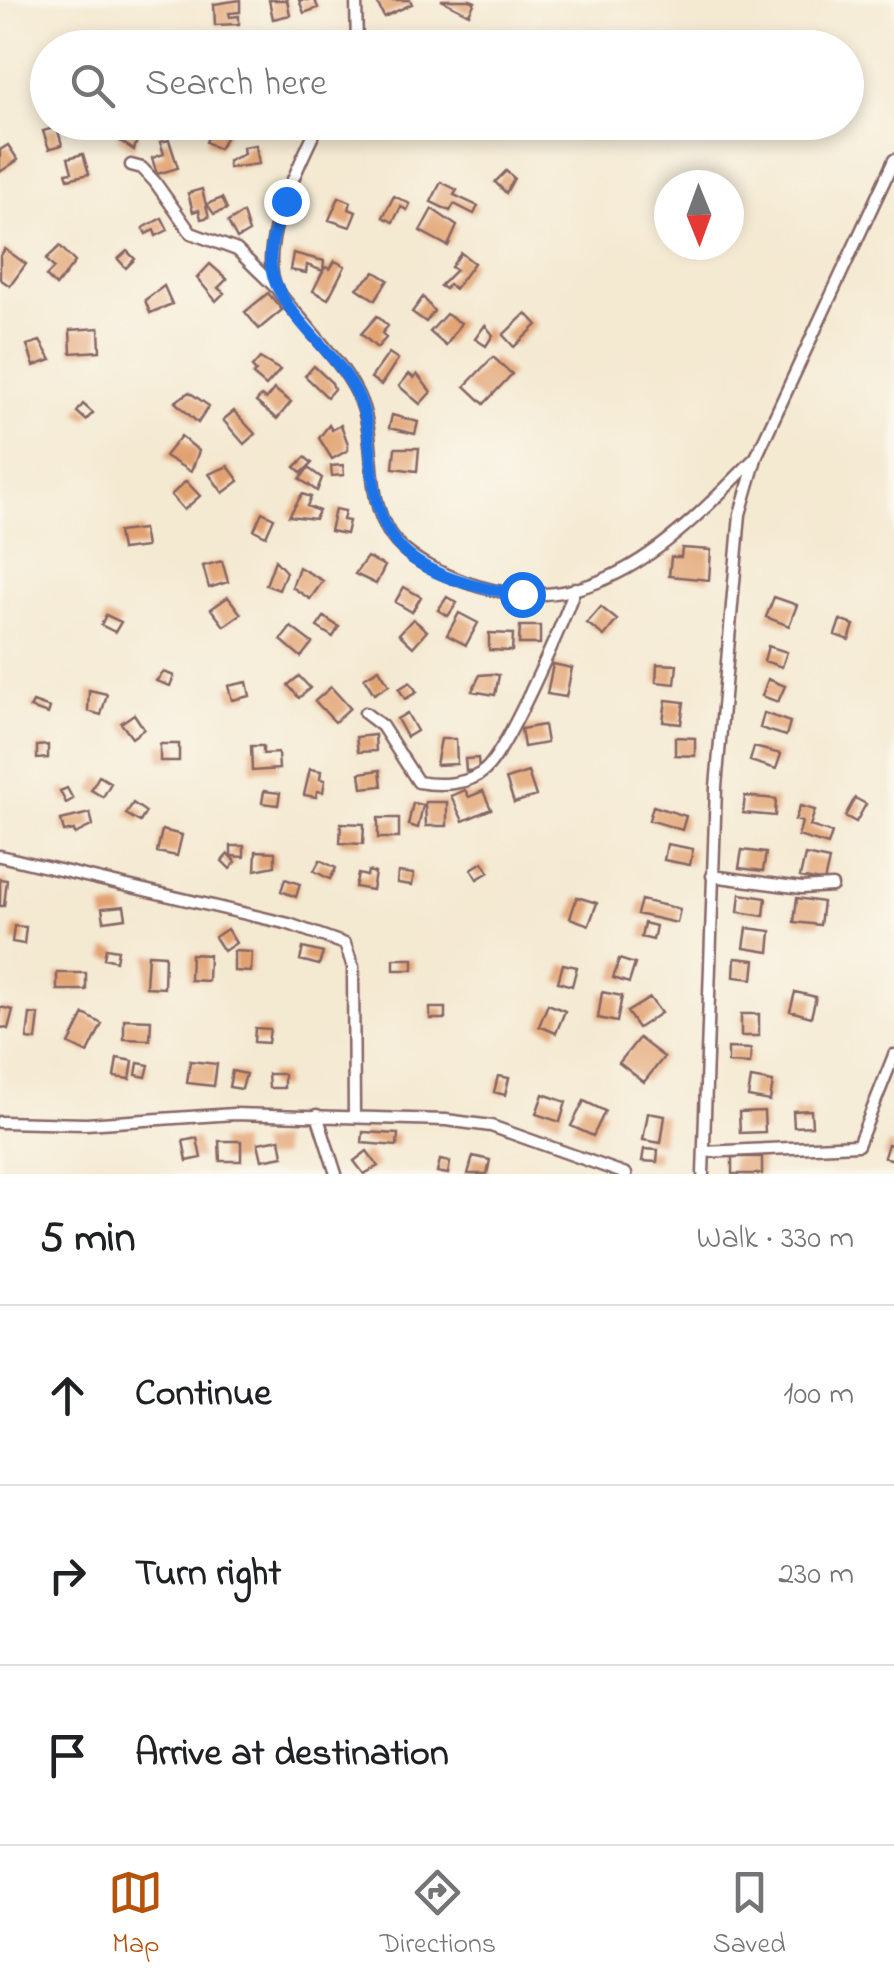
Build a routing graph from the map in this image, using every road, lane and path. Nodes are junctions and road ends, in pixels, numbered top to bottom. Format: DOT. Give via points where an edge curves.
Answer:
graph roads {
  1 [pos="356,0"];
  2 [pos="357,30"];
  3 [pos="313,140"];
  4 [pos="894,160"];
  5 [pos="131,165"];
  6 [pos="277,288"];
  7 [pos="757,455"];
  8 [pos="576,588"];
  9 [pos="365,713"];
  10 [pos="0,856"];
  11 [pos="712,876"];
  12 [pos="832,886"];
  13 [pos="894,1054"];
  14 [pos="317,1115"];
  15 [pos="354,1116"];
  16 [pos="4,1124"];
  17 [pos="704,1152"];
  18 [pos="336,1174"];
  19 [pos="626,1174"];
  20 [pos="703,1174"];
  1 -- 2 [label="street"];
  3 -- 6 [label="street" via="273,237 270,266"];
  4 -- 7 [label="street"];
  5 -- 6 [label="street" via="155,182 191,233 238,250"];
  6 -- 8 [label="street" via="356,389 379,514 400,548 488,590"];
  7 -- 8 [label="street" via="679,532 627,571"];
  7 -- 11 [label="street" via="732,573"];
  8 -- 9 [label="street" via="483,773 456,783 418,782 382,726"];
  10 -- 15 [label="street" via="289,924 345,944 354,967"];
  11 -- 12 [label="street"];
  11 -- 17 [label="street"];
  13 -- 17 [label="street" via="858,1145"];
  14 -- 15 [label="street"];
  14 -- 16 [label="street"];
  14 -- 18 [label="street"];
  15 -- 19 [label="street" via="491,1126"];
  17 -- 20 [label="street"];
}
